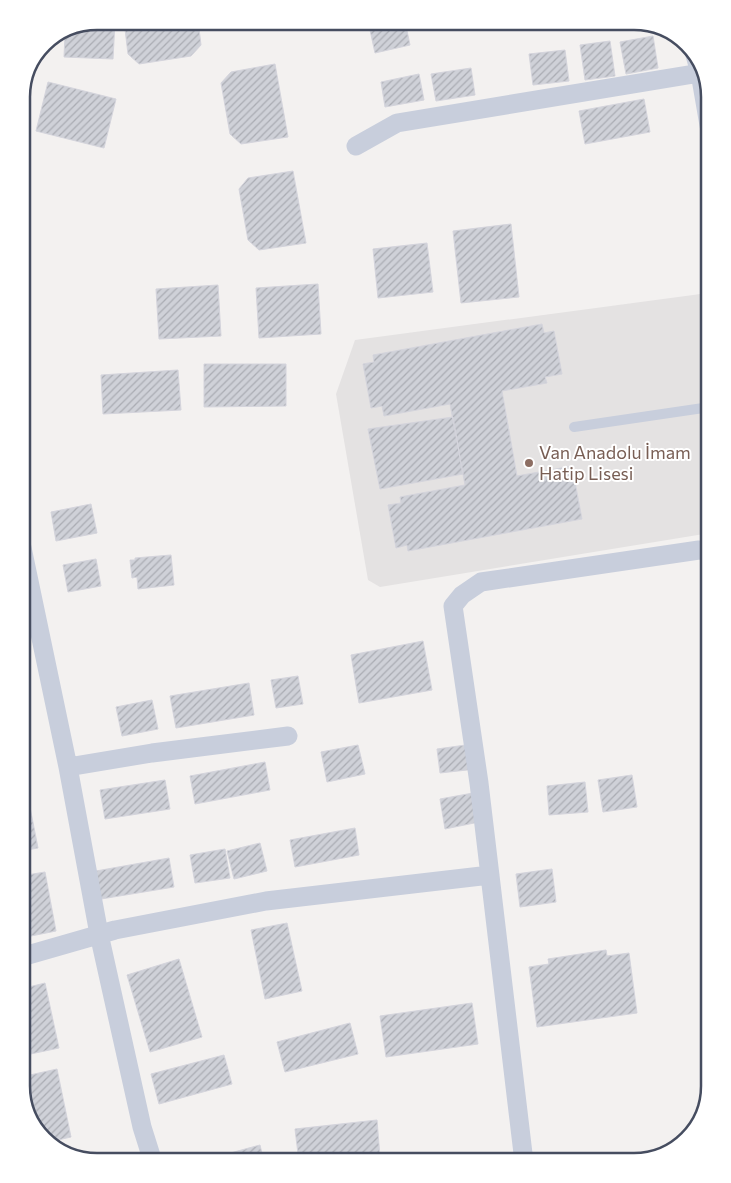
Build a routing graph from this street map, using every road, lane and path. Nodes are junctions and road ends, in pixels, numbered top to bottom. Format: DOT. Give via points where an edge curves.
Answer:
graph roads {
  1 [pos="693,65"];
  2 [pos="356,146"];
  3 [pos="701,408"];
  4 [pos="574,427"];
  5 [pos="701,550"];
  6 [pos="30,586"];
  7 [pos="288,736"];
  8 [pos="68,767"];
  9 [pos="490,875"];
  10 [pos="99,934"];
  11 [pos="30,953"];
  12 [pos="150,1153"];
  13 [pos="523,1153"];
  1 -- 2 [label="street" via="397,123"];
  3 -- 4 [label="lane"];
  5 -- 9 [label="street" via="481,582 454,606"];
  6 -- 8 [label="street"];
  7 -- 8 [label="street"];
  8 -- 10 [label="street"];
  9 -- 10 [label="street" via="266,901"];
  9 -- 13 [label="street"];
  10 -- 11 [label="street"];
  10 -- 12 [label="street"];
}
